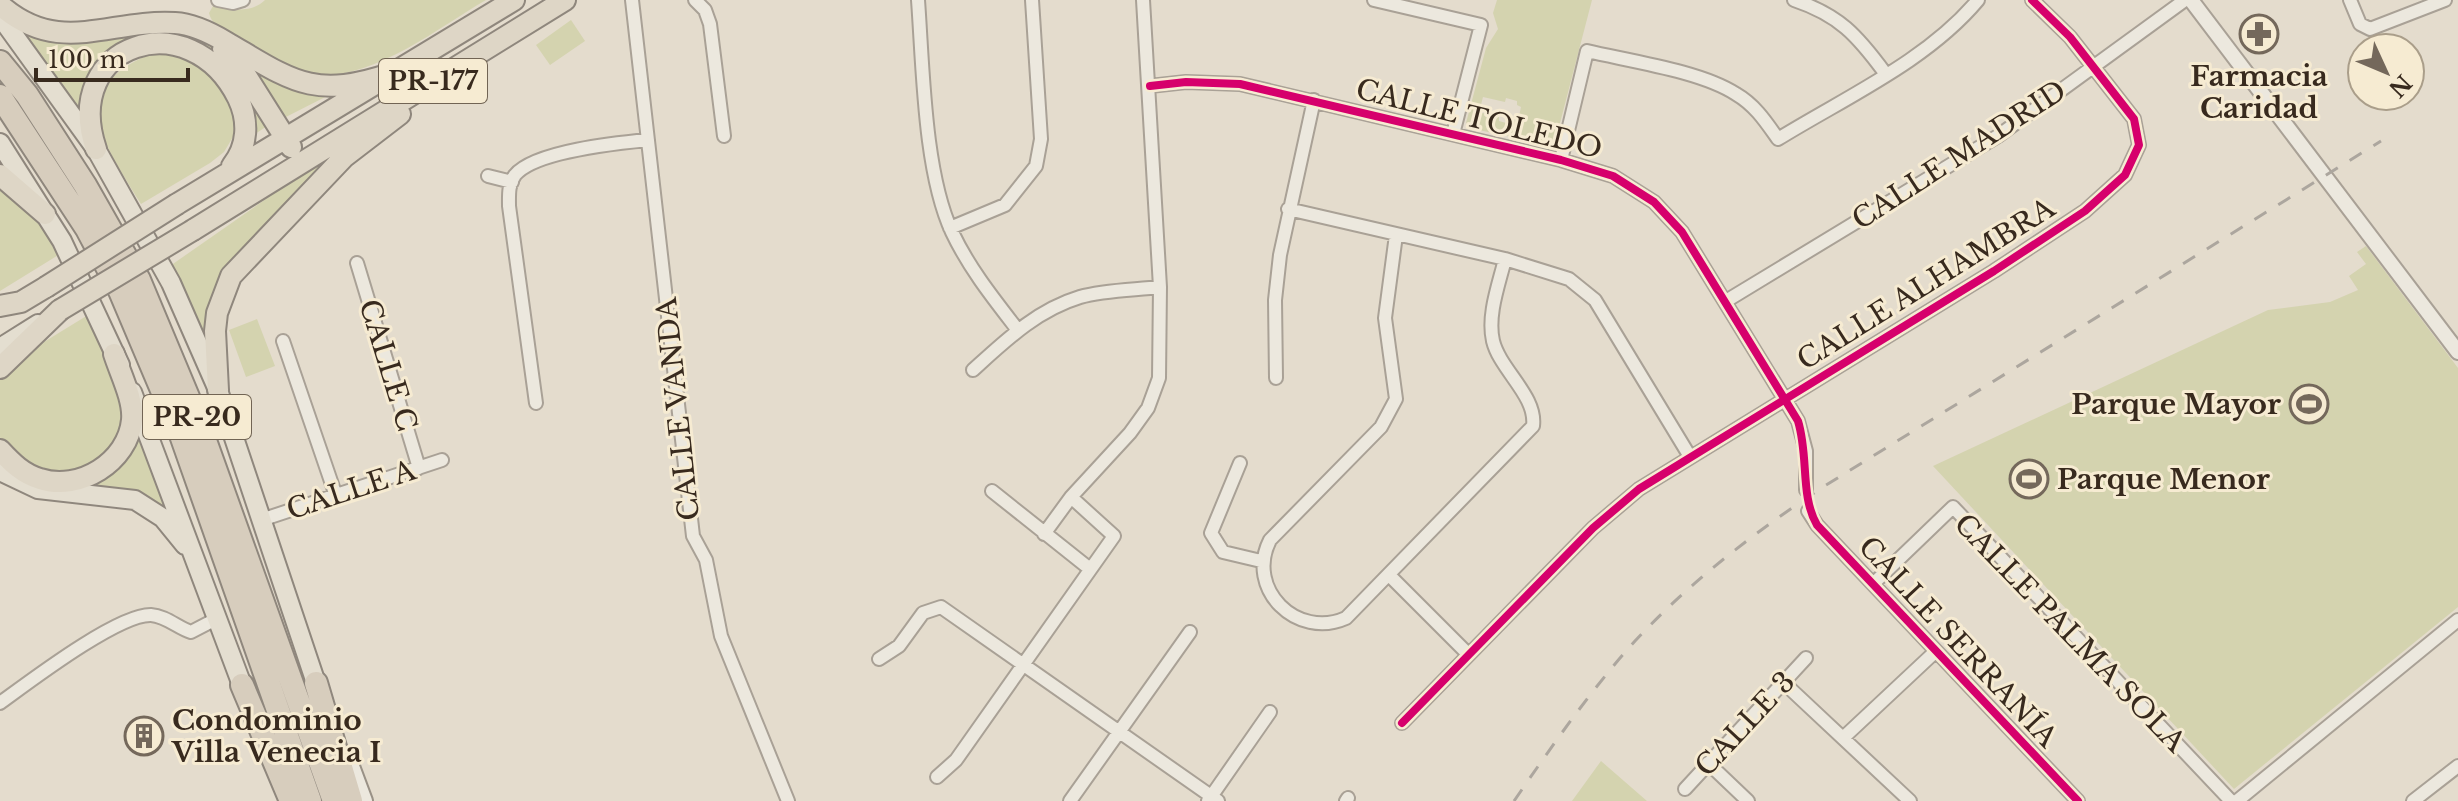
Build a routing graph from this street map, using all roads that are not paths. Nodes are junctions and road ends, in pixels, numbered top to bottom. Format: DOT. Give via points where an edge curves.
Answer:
graph roads {
  1 [pos="218,0"];
  2 [pos="243,0"];
  3 [pos="514,0"];
  4 [pos="565,0"];
  5 [pos="632,0"];
  6 [pos="695,0"];
  7 [pos="918,0"];
  8 [pos="1032,0"];
  9 [pos="1143,0"];
  10 [pos="1374,0"];
  11 [pos="1794,0"];
  12 [pos="1978,0"];
  13 [pos="2032,0"];
  14 [pos="2185,0"];
  15 [pos="2191,0"];
  16 [pos="2350,0"];
  17 [pos="2445,0"];
  18 [pos="0,5"];
  19 [pos="0,16"];
  20 [pos="203,30"];
  21 [pos="0,62"];
  22 [pos="2092,65"];
  23 [pos="448,71"];
  24 [pos="1885,73"];
  25 [pos="390,74"];
  26 [pos="1150,86"];
  27 [pos="0,96"];
  28 [pos="1314,100"];
  29 [pos="1453,134"];
  30 [pos="284,136"];
  31 [pos="724,136"];
  32 [pos="648,140"];
  33 [pos="0,143"];
  34 [pos="96,149"];
  35 [pos="1561,160"];
  36 [pos="300,161"];
  37 [pos="227,172"];
  38 [pos="0,175"];
  39 [pos="488,176"];
  40 [pos="512,182"];
  41 [pos="1288,209"];
  42 [pos="45,214"];
  43 [pos="950,228"];
  44 [pos="1396,235"];
  45 [pos="1505,259"];
  46 [pos="357,263"];
  47 [pos="1160,287"];
  48 [pos="1726,301"];
  49 [pos="21,302"];
  50 [pos="0,306"];
  51 [pos="55,313"];
  52 [pos="0,315"];
  53 [pos="1017,329"];
  54 [pos="283,341"];
  55 [pos="0,348"];
  56 [pos="2458,352"];
  57 [pos="114,354"];
  58 [pos="0,368"];
  59 [pos="973,370"];
  60 [pos="1276,378"];
  61 [pos="218,390"];
  62 [pos="1784,397"];
  63 [pos="536,403"];
  64 [pos="0,450"];
  65 [pos="1689,455"];
  66 [pos="442,460"];
  67 [pos="1240,463"];
  68 [pos="419,468"];
  69 [pos="0,471"];
  70 [pos="1806,490"];
  71 [pos="992,491"];
  72 [pos="336,496"];
  73 [pos="1071,497"];
  74 [pos="1808,511"];
  75 [pos="261,520"];
  76 [pos="1044,534"];
  77 [pos="194,557"];
  78 [pos="1261,561"];
  79 [pos="1090,569"];
  80 [pos="1389,575"];
  81 [pos="1873,584"];
  82 [pos="218,618"];
  83 [pos="2458,620"];
  84 [pos="1190,632"];
  85 [pos="1936,651"];
  86 [pos="1468,654"];
  87 [pos="1806,658"];
  88 [pos="879,659"];
  89 [pos="1023,664"];
  90 [pos="316,683"];
  91 [pos="1784,683"];
  92 [pos="242,685"];
  93 [pos="0,703"];
  94 [pos="1270,712"];
  95 [pos="1402,723"];
  96 [pos="1119,731"];
  97 [pos="1843,738"];
  98 [pos="1708,763"];
  99 [pos="2458,766"];
  100 [pos="937,777"];
  101 [pos="1685,789"];
  102 [pos="1212,799"];
  103 [pos="280,801"];
  104 [pos="291,801"];
  105 [pos="310,801"];
  106 [pos="334,801"];
  107 [pos="351,801"];
  108 [pos="364,801"];
  109 [pos="788,801"];
  110 [pos="1070,801"];
  111 [pos="1748,801"];
  112 [pos="1910,801"];
  113 [pos="2078,801"];
  114 [pos="2234,801"];
  115 [pos="2413,801"];
  1 -- 2 [label="street"];
  3 -- 25 [label="highway, PR-177"];
  4 -- 23 [label="highway, PR-177"];
  5 -- 32 [label="street, CALLE VANDA"];
  6 -- 31 [label="street" via="710,24"];
  7 -- 43 [label="street" via="930,151"];
  8 -- 43 [label="street" via="1041,139 1036,166 1005,205"];
  9 -- 26 [label="street"];
  10 -- 29 [label="street" via="1481,25"];
  11 -- 24 [label="street" via="1833,16"];
  12 -- 24 [label="street" via="1948,33"];
  13 -- 22 [label="street, CALLE ALHAMBRA"];
  14 -- 22 [label="street, CALLE MADRID"];
  15 -- 56 [label="street"];
  16 -- 17 [label="street" via="2360,24 2370,29"];
  18 -- 20 [label="highway" via="15,18 51,32 81,34 176,23"];
  19 -- 34 [label="main road"];
  20 -- 25 [label="highway" via="300,83 338,87"];
  20 -- 30 [label="highway" via="240,66"];
  21 -- 106 [label="highway, PR-20" via="85,185 139,280 198,421"];
  22 -- 48 [label="street, CALLE MADRID" via="1998,136"];
  22 -- 62 [label="street, CALLE ALHAMBRA" via="2138,128 2139,145 2125,175 2085,211 1994,271"];
  23 -- 36 [label="highway, PR-177"];
  23 -- 61 [label="highway" via="344,157 237,266 217,313"];
  24 -- 35 [label="street" via="1778,139 1759,112 1710,80 1587,51"];
  25 -- 30 [label="highway, PR-177"];
  26 -- 28 [label="street, CALLE TOLEDO" via="1228,82"];
  26 -- 47 [label="street"];
  27 -- 105 [label="highway, PR-20" via="58,182 120,291 181,435"];
  28 -- 29 [label="street, CALLE TOLEDO"];
  28 -- 41 [label="street"];
  29 -- 35 [label="street, CALLE TOLEDO"];
  30 -- 36 [label="highway"];
  30 -- 37 [label="highway, PR-177"];
  32 -- 40 [label="street" via="609,143 536,162"];
  32 -- 109 [label="street, CALLE VANDA" via="693,536 706,560 721,636"];
  33 -- 42 [label="main road"];
  34 -- 37 [label="highway" via="87,112 101,72 126,51 168,42 193,49 215,65 242,107 245,141"];
  34 -- 61 [label="main road" via="171,283"];
  35 -- 48 [label="street, CALLE TOLEDO" via="1613,176 1654,202 1682,232"];
  36 -- 51 [label="highway, PR-177, bridge"];
  37 -- 49 [label="highway, PR-177, bridge"];
  38 -- 42 [label="highway"];
  39 -- 40 [label="street"];
  40 -- 63 [label="street" via="509,206"];
  41 -- 44 [label="street"];
  41 -- 60 [label="street" via="1275,300"];
  42 -- 57 [label="main road" via="84,284"];
  43 -- 53 [label="street" via="974,273"];
  44 -- 45 [label="street"];
  44 -- 78 [label="street" via="1385,318 1396,399 1381,427 1270,540"];
  45 -- 65 [label="street" via="1559,274 1595,300"];
  45 -- 80 [label="street" via="1494,304 1494,343 1531,408 1533,426"];
  46 -- 68 [label="street, CALLE C"];
  47 -- 53 [label="street" via="1081,296"];
  47 -- 73 [label="street" via="1159,378 1148,408"];
  48 -- 62 [label="street, CALLE TOLEDO"];
  49 -- 50 [label="highway"];
  49 -- 52 [label="main road, PR-177"];
  51 -- 55 [label="main road, PR-177"];
  51 -- 58 [label="highway"];
  53 -- 59 [label="street"];
  54 -- 72 [label="street"];
  57 -- 64 [label="highway" via="132,420 126,441 106,466 84,478 50,482 27,474"];
  57 -- 77 [label="main road"];
  61 -- 75 [label="main road"];
  62 -- 65 [label="street, CALLE ALHAMBRA"];
  62 -- 70 [label="street, CALLE TOLEDO" via="1806,451"];
  65 -- 86 [label="street, CALLE ALHAMBRA" via="1593,528"];
  66 -- 68 [label="street, CALLE A"];
  67 -- 78 [label="street" via="1211,533 1223,552"];
  68 -- 72 [label="street, CALLE A"];
  69 -- 77 [label="main road" via="38,489 144,504 163,518"];
  71 -- 76 [label="street"];
  72 -- 75 [label="street, CALLE A"];
  73 -- 76 [label="street"];
  73 -- 79 [label="street" via="1114,536"];
  74 -- 81 [label="street, CALLE SERRANÍA"];
  75 -- 90 [label="main road"];
  76 -- 79 [label="street"];
  77 -- 82 [label="main road"];
  78 -- 80 [label="street" via="1262,577 1273,596 1294,617 1317,625 1346,618"];
  79 -- 89 [label="street"];
  80 -- 86 [label="street"];
  81 -- 85 [label="street, CALLE SERRANÍA"];
  81 -- 114 [label="street, CALLE PALMA SOLA" via="1953,507"];
  82 -- 92 [label="main road"];
  82 -- 93 [label="street" via="190,628 147,615 80,646"];
  83 -- 114 [label="street"];
  84 -- 96 [label="street"];
  85 -- 97 [label="street"];
  85 -- 113 [label="street, CALLE SERRANÍA"];
  86 -- 95 [label="street, CALLE ALHAMBRA"];
  87 -- 91 [label="street, CALLE 3"];
  88 -- 89 [label="street" via="899,646 923,613 941,607"];
  89 -- 96 [label="street"];
  89 -- 100 [label="street" via="956,760"];
  90 -- 107 [label="highway"];
  90 -- 108 [label="main road"];
  91 -- 97 [label="street"];
  91 -- 98 [label="street, CALLE 3"];
  92 -- 103 [label="main road"];
  92 -- 104 [label="highway"];
  94 -- 102 [label="street"];
  96 -- 102 [label="street"];
  96 -- 110 [label="street"];
  97 -- 112 [label="street"];
  98 -- 101 [label="street, CALLE 3"];
  98 -- 111 [label="street"];
  99 -- 115 [label="street"];
}
